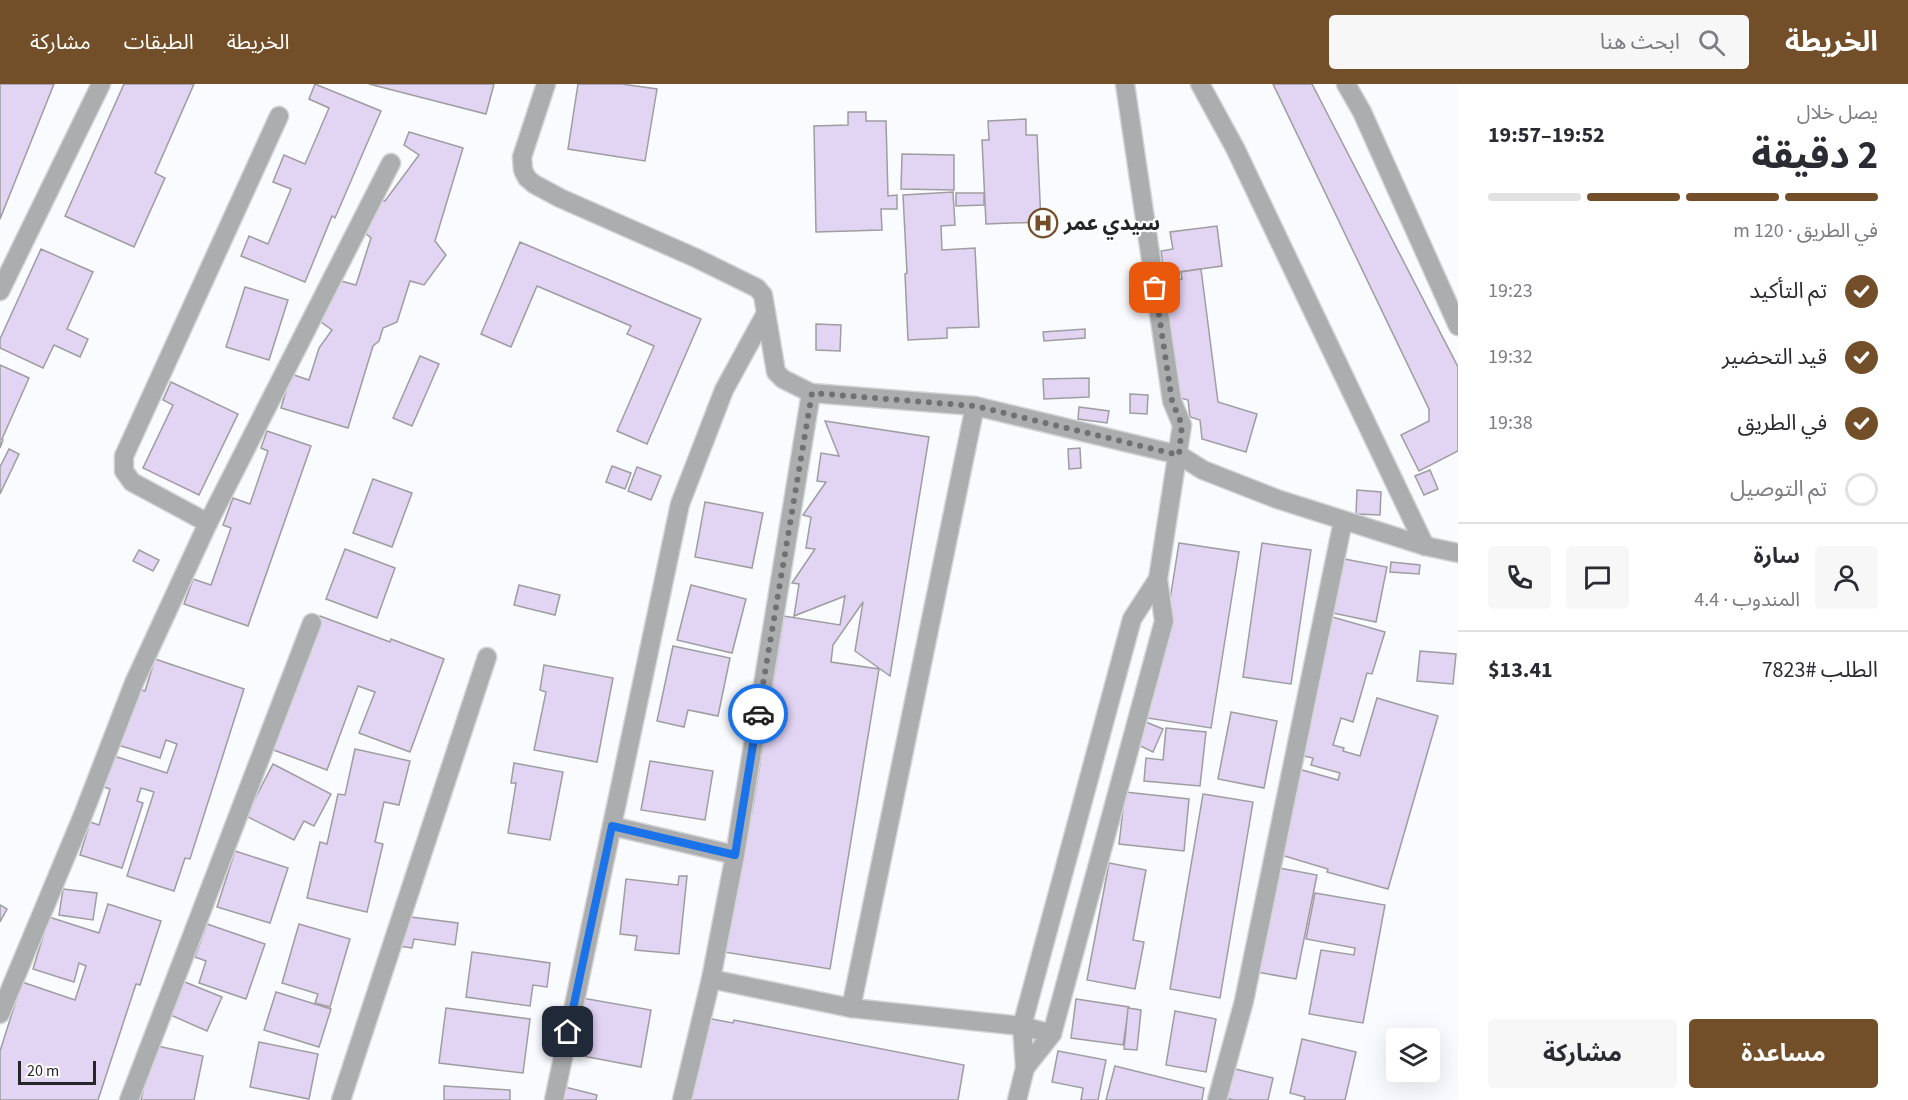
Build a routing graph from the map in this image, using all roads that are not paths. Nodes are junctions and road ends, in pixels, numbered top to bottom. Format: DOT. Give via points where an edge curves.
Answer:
graph roads {
  1 [pos="101,84"];
  2 [pos="546,84"];
  3 [pos="1125,84"];
  4 [pos="1200,84"];
  5 [pos="1346,84"];
  6 [pos="279,116"];
  7 [pos="391,163"];
  8 [pos="0,291"];
  9 [pos="766,313"];
  10 [pos="1458,326"];
  11 [pos="812,393"];
  12 [pos="975,406"];
  13 [pos="1179,455"];
  14 [pos="1342,521"];
  15 [pos="208,523"];
  16 [pos="1425,546"];
  17 [pos="1458,553"];
  18 [pos="1158,579"];
  19 [pos="312,623"];
  20 [pos="487,657"];
  21 [pos="612,826"];
  22 [pos="735,855"];
  23 [pos="711,980"];
  24 [pos="851,1008"];
  25 [pos="0,1014"];
  26 [pos="1022,1026"];
  27 [pos="1052,1034"];
  28 [pos="1025,1068"];
  29 [pos="129,1100"];
  30 [pos="341,1100"];
  31 [pos="554,1100"];
  32 [pos="682,1100"];
  33 [pos="1017,1100"];
  34 [pos="1217,1100"];
  1 -- 8 [label="street"];
  2 -- 9 [label="street" via="522,157 527,178 560,198 757,288 763,295"];
  3 -- 13 [label="street" via="1172,401 1182,425"];
  4 -- 16 [label="street" via="1235,148"];
  5 -- 10 [label="street"];
  6 -- 15 [label="street" via="124,456 124,471 132,482"];
  7 -- 15 [label="street"];
  9 -- 11 [label="street" via="776,372"];
  9 -- 21 [label="street" via="724,390 680,504"];
  11 -- 12 [label="street"];
  11 -- 22 [label="street"];
  12 -- 13 [label="street"];
  12 -- 24 [label="street"];
  13 -- 14 [label="street" via="1242,486"];
  13 -- 18 [label="street"];
  14 -- 16 [label="street"];
  14 -- 34 [label="street" via="1244,1000"];
  15 -- 25 [label="street" via="134,683"];
  16 -- 17 [label="street"];
  18 -- 26 [label="street" via="1131,619"];
  18 -- 27 [label="street" via="1164,621"];
  19 -- 29 [label="street"];
  20 -- 30 [label="street"];
  21 -- 22 [label="street"];
  21 -- 31 [label="street"];
  22 -- 23 [label="street"];
  23 -- 24 [label="street"];
  23 -- 32 [label="street"];
  24 -- 26 [label="street"];
  26 -- 27 [label="street"];
  26 -- 28 [label="street"];
  27 -- 28 [label="street"];
  28 -- 33 [label="street"];
}
